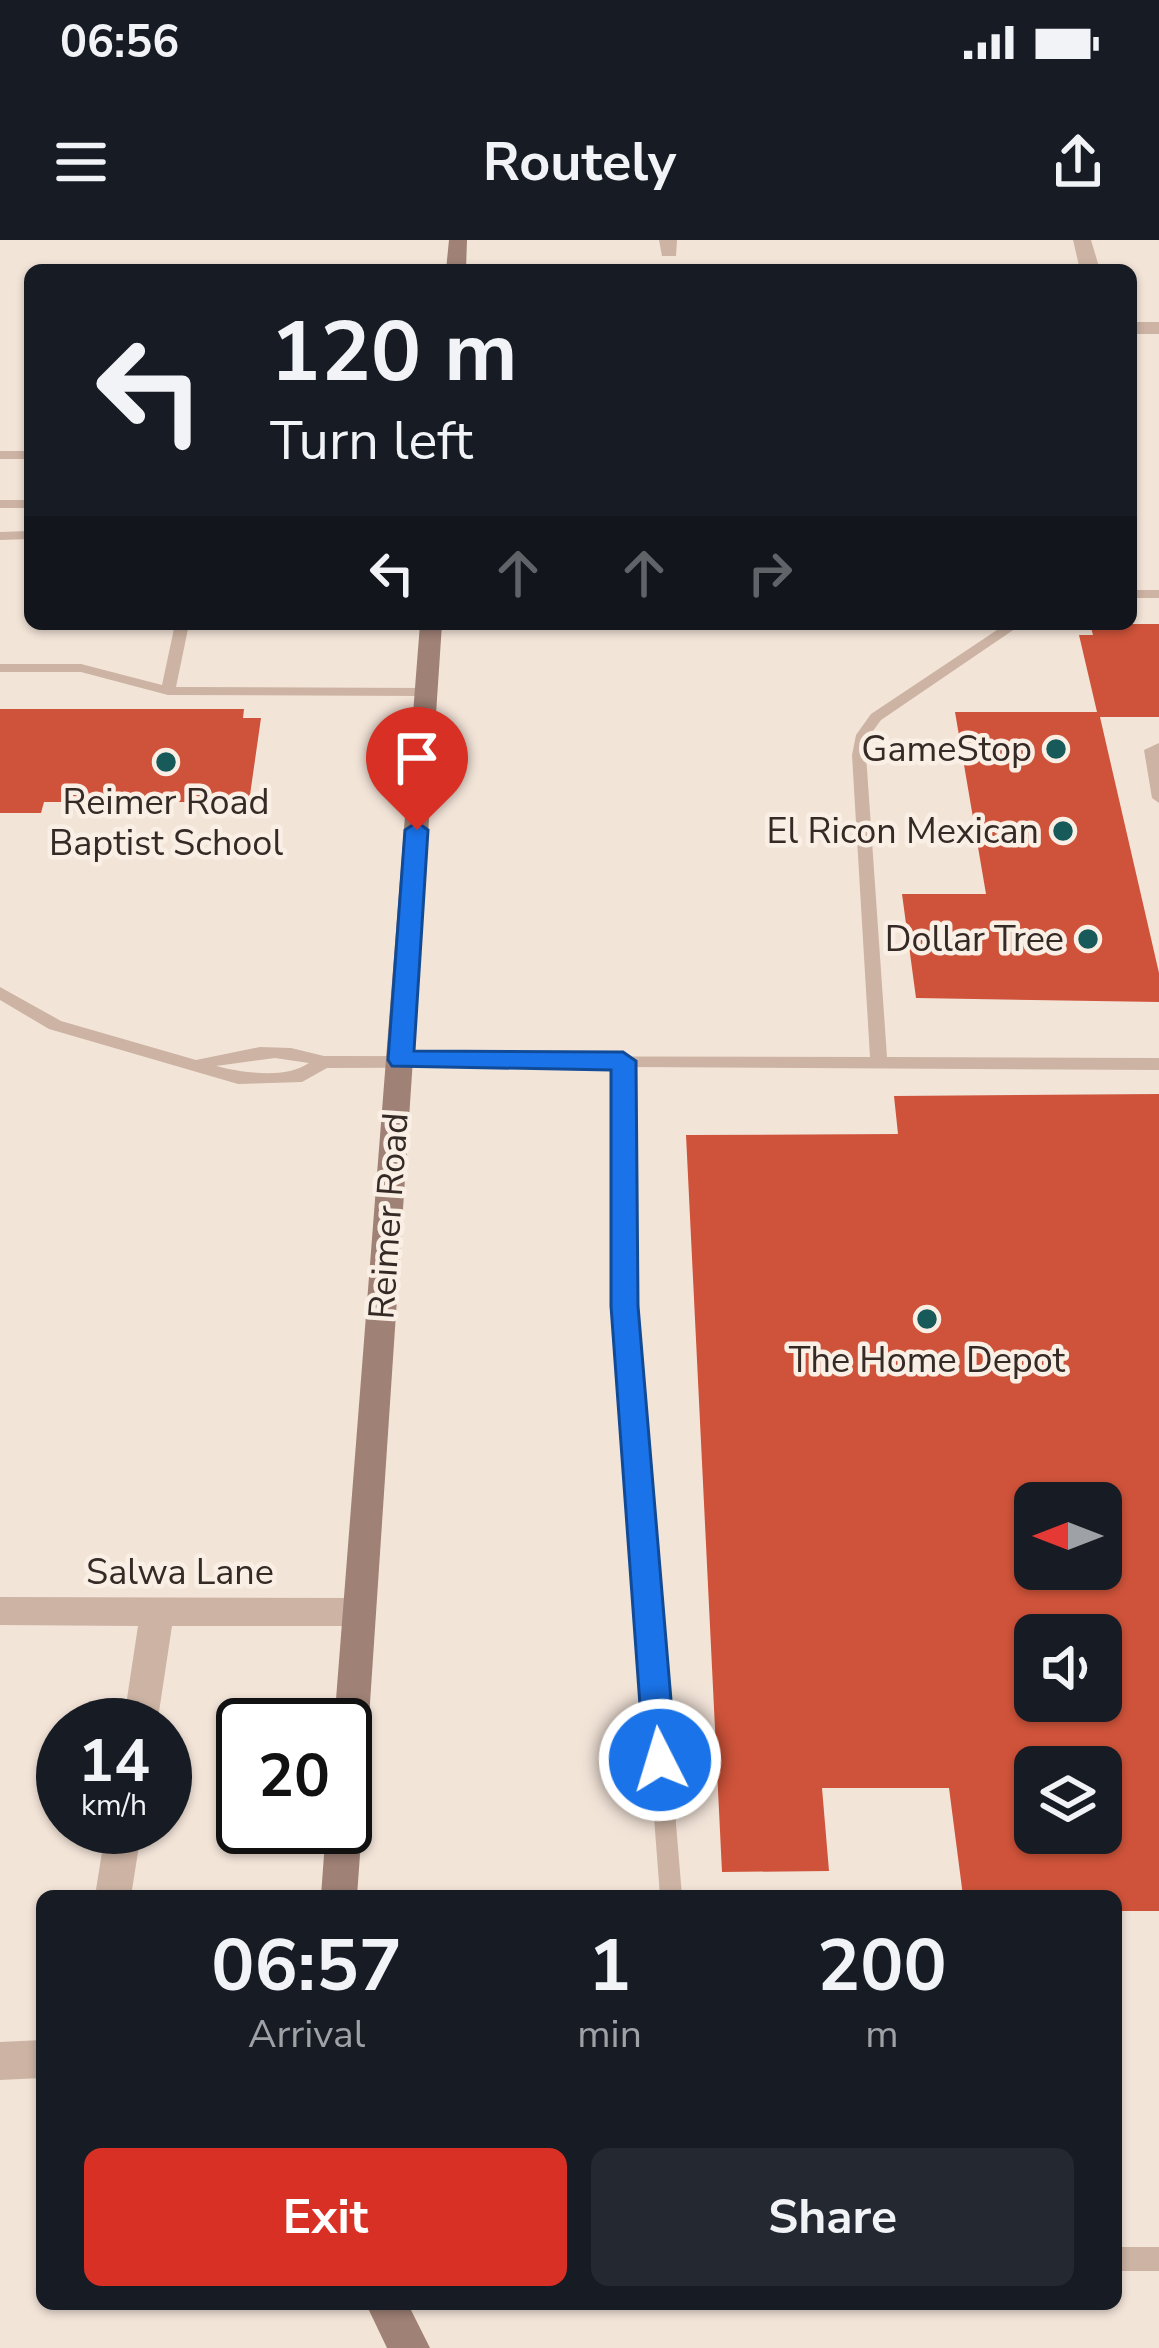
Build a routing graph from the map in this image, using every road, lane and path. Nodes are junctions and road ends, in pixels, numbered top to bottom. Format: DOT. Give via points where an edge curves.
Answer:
graph roads {
  1 [pos="181,630"];
  2 [pos="431,630"];
  3 [pos="1006,630"];
  4 [pos="0,668"];
  5 [pos="168,691"];
  6 [pos="426,692"];
  7 [pos="1159,748"];
  8 [pos="1159,798"];
  9 [pos="0,993"];
  10 [pos="400,1060"];
  11 [pos="324,1061"];
  12 [pos="623,1061"];
  13 [pos="879,1063"];
  14 [pos="1159,1064"];
  15 [pos="190,1067"];
  16 [pos="0,1611"];
  17 [pos="157,1611"];
  18 [pos="359,1612"];
  19 [pos="144,1698"];
  20 [pos="353,1698"];
  21 [pos="120,1854"];
  22 [pos="342,1854"];
  23 [pos="114,1890"];
  24 [pos="339,1890"];
  25 [pos="671,1890"];
  26 [pos="36,2059"];
  27 [pos="0,2061"];
  28 [pos="1122,2259"];
  29 [pos="1159,2259"];
  30 [pos="389,2310"];
  31 [pos="409,2348"];
  1 -- 5 [label="lane"];
  2 -- 6 [label="street, Reimer Road"];
  3 -- 13 [label="lane" via="876,718 863,735"];
  4 -- 5 [label="lane" via="81,668"];
  5 -- 6 [label="lane"];
  6 -- 10 [label="street, Reimer Road"];
  7 -- 8 [label="lane" via="1151,751 1151,766"];
  9 -- 15 [label="lane" via="55,1025"];
  10 -- 11 [label="lane"];
  10 -- 12 [label="lane"];
  10 -- 18 [label="street, Reimer Road"];
  11 -- 15 [label="lane" via="240,1052"];
  11 -- 15 [label="lane" via="302,1076 238,1078"];
  12 -- 13 [label="lane"];
  12 -- 25 [label="lane" via="624,1306"];
  13 -- 14 [label="lane"];
  16 -- 17 [label="street, Salwa Lane"];
  17 -- 18 [label="street, Salwa Lane"];
  17 -- 19 [label="street"];
  18 -- 20 [label="street, Reimer Road"];
  21 -- 23 [label="street"];
  22 -- 24 [label="street"];
  26 -- 27 [label="street"];
  28 -- 29 [label="lane"];
  30 -- 31 [label="street"];
}
